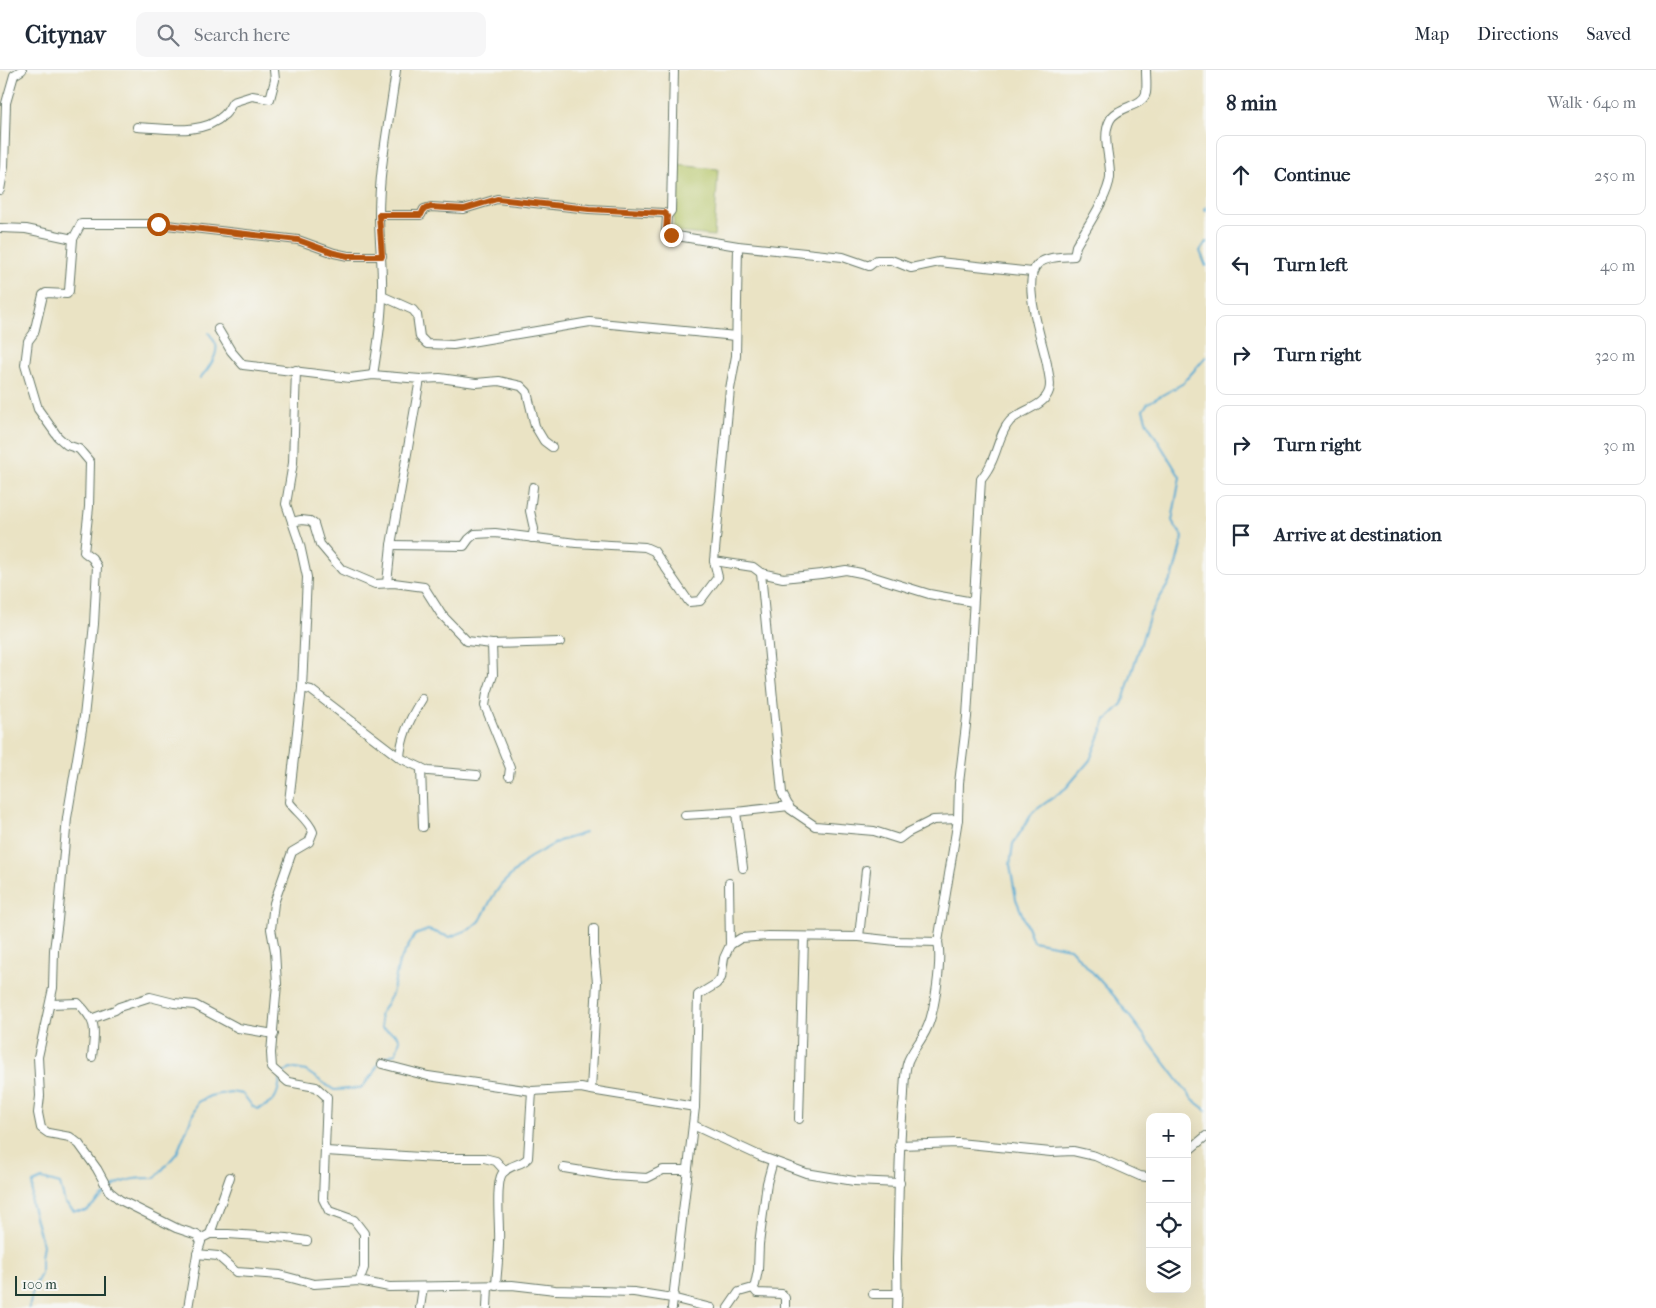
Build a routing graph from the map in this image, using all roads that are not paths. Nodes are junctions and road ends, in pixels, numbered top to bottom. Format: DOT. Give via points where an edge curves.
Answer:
graph roads {
  1 [pos="22,70"];
  2 [pos="274,70"];
  3 [pos="396,70"];
  4 [pos="674,70"];
  5 [pos="1146,70"];
  6 [pos="137,127"];
  7 [pos="0,190"];
  8 [pos="379,215"];
  9 [pos="667,216"];
  10 [pos="0,228"];
  11 [pos="73,239"];
  12 [pos="738,246"];
  13 [pos="382,256"];
  14 [pos="1032,272"];
  15 [pos="382,296"];
  16 [pos="218,329"];
  17 [pos="736,336"];
  18 [pos="296,370"];
  19 [pos="373,375"];
  20 [pos="420,380"];
  21 [pos="552,447"];
  22 [pos="533,487"];
  23 [pos="292,522"];
  24 [pos="532,538"];
  25 [pos="391,545"];
  26 [pos="714,561"];
  27 [pos="761,573"];
  28 [pos="387,583"];
  29 [pos="973,602"];
  30 [pos="560,642"];
  31 [pos="492,644"];
  32 [pos="302,688"];
  33 [pos="422,699"];
  34 [pos="400,758"];
  35 [pos="421,768"];
  36 [pos="478,775"];
  37 [pos="509,776"];
  38 [pos="789,806"];
  39 [pos="736,812"];
  40 [pos="685,815"];
  41 [pos="958,819"];
  42 [pos="423,827"];
  43 [pos="743,868"];
  44 [pos="866,870"];
  45 [pos="729,883"];
  46 [pos="594,929"];
  47 [pos="804,937"];
  48 [pos="859,937"];
  49 [pos="938,942"];
  50 [pos="730,945"];
  51 [pos="50,1004"];
  52 [pos="92,1019"];
  53 [pos="274,1034"];
  54 [pos="92,1056"];
  55 [pos="382,1064"];
  56 [pos="532,1090"];
  57 [pos="591,1090"];
  58 [pos="695,1107"];
  59 [pos="799,1120"];
  60 [pos="693,1125"];
  61 [pos="1206,1136"];
  62 [pos="899,1145"];
  63 [pos="1191,1149"];
  64 [pos="326,1151"];
  65 [pos="773,1161"];
  66 [pos="564,1168"];
  67 [pos="687,1170"];
  68 [pos="505,1171"];
  69 [pos="230,1177"];
  70 [pos="1146,1177"];
  71 [pos="900,1183"];
  72 [pos="210,1234"];
  73 [pos="200,1239"];
  74 [pos="306,1241"];
  75 [pos="198,1254"];
  76 [pos="359,1280"];
  77 [pos="492,1286"];
  78 [pos="423,1287"];
  79 [pos="753,1288"];
  80 [pos="873,1294"];
  81 [pos="898,1294"];
  82 [pos="672,1298"];
  83 [pos="188,1308"];
  84 [pos="420,1308"];
  85 [pos="487,1308"];
  86 [pos="672,1308"];
  87 [pos="711,1308"];
  88 [pos="728,1308"];
  89 [pos="785,1308"];
  90 [pos="896,1308"];
  1 -- 7 [label="street" via="14,75 6,103"];
  2 -- 6 [label="street" via="270,99 252,96 233,102 225,115 213,123 191,129"];
  3 -- 8 [label="street" via="383,150"];
  4 -- 9 [label="street" via="671,211"];
  5 -- 14 [label="street" via="1146,94 1141,101 1117,112 1110,120 1106,134 1110,177 1106,193 1076,246 1074,256 1044,260"];
  8 -- 9 [label="street" via="421,215 424,209 431,207 464,209 497,199 664,213"];
  8 -- 13 [label="street"];
  9 -- 12 [label="street" via="666,232 671,235"];
  10 -- 11 [label="street"];
  11 -- 13 [label="street" via="81,224 158,224 298,240 348,256"];
  11 -- 51 [label="street" via="69,291 67,294 43,295 34,333 28,341 26,364 38,409 58,437 79,449 90,462 84,552 97,566 94,624 84,717 67,818"];
  12 -- 14 [label="street" via="843,257 869,266 877,260 891,260 911,268 939,262"];
  12 -- 17 [label="street"];
  13 -- 15 [label="street"];
  14 -- 29 [label="street" via="1032,297 1050,378 1049,391 1043,400 1010,422 981,479"];
  15 -- 17 [label="street" via="413,310 417,315 420,336 427,344 453,345 590,322"];
  15 -- 19 [label="street"];
  16 -- 18 [label="street" via="243,365"];
  17 -- 26 [label="street"];
  18 -- 19 [label="street" via="350,378"];
  18 -- 23 [label="street" via="293,463 286,504"];
  19 -- 20 [label="street"];
  20 -- 21 [label="street" via="499,381 521,386 527,392 535,426"];
  20 -- 25 [label="street"];
  22 -- 24 [label="street" via="530,511 534,529"];
  23 -- 28 [label="street" via="301,520 314,524 320,544 342,570 375,584"];
  23 -- 32 [label="street" via="307,577"];
  24 -- 25 [label="street" via="495,533 475,534 464,546"];
  24 -- 26 [label="street" via="644,547 654,551 689,602 700,601 718,577"];
  25 -- 28 [label="street"];
  26 -- 27 [label="street" via="753,567"];
  27 -- 29 [label="street" via="783,578 846,570 861,572 929,594"];
  27 -- 38 [label="street" via="782,793"];
  28 -- 31 [label="street" via="424,587 441,614 467,642"];
  29 -- 41 [label="street"];
  30 -- 31 [label="street"];
  31 -- 37 [label="street" via="493,675 485,706 510,768"];
  32 -- 34 [label="street" via="311,690"];
  32 -- 53 [label="street" via="289,802 309,822 313,832 310,842 292,852 274,903 271,929 277,984"];
  33 -- 34 [label="street" via="412,714"];
  34 -- 35 [label="street"];
  35 -- 36 [label="street"];
  35 -- 42 [label="street"];
  38 -- 39 [label="street"];
  38 -- 41 [label="street" via="815,826 874,831 899,839 933,820"];
  39 -- 40 [label="street"];
  39 -- 43 [label="street"];
  41 -- 49 [label="street"];
  44 -- 48 [label="street"];
  45 -- 50 [label="street"];
  46 -- 57 [label="street" via="597,982"];
  47 -- 48 [label="street"];
  47 -- 50 [label="street" via="741,938"];
  47 -- 59 [label="street"];
  48 -- 49 [label="street"];
  49 -- 62 [label="street" via="932,1013 905,1073"];
  50 -- 58 [label="street" via="721,978 698,995"];
  51 -- 52 [label="street" via="78,1003"];
  51 -- 73 [label="street" via="38,1057 41,1128 48,1133 70,1137 79,1144 109,1191 120,1200"];
  52 -- 53 [label="street" via="118,1006 150,997 195,1005 238,1028"];
  52 -- 54 [label="street" via="95,1027"];
  53 -- 64 [label="street" via="272,1068 288,1082 316,1087 327,1097"];
  55 -- 56 [label="street" via="428,1076"];
  56 -- 57 [label="street"];
  56 -- 68 [label="street" via="528,1158"];
  57 -- 58 [label="street"];
  58 -- 60 [label="street"];
  60 -- 65 [label="street"];
  60 -- 67 [label="street"];
  61 -- 63 [label="street"];
  62 -- 70 [label="street" via="958,1143 1050,1152 1073,1151"];
  62 -- 71 [label="street"];
  64 -- 68 [label="street" via="484,1158 496,1161"];
  64 -- 76 [label="street" via="323,1199 329,1211 354,1220 364,1233 364,1268"];
  65 -- 71 [label="street" via="806,1173 854,1181"];
  65 -- 79 [label="street" via="767,1183 758,1244 758,1270"];
  66 -- 67 [label="street" via="647,1178 663,1170"];
  67 -- 82 [label="street"];
  68 -- 77 [label="street" via="501,1176 499,1232"];
  69 -- 72 [label="street"];
  71 -- 81 [label="street"];
  72 -- 73 [label="street"];
  72 -- 74 [label="street"];
  73 -- 75 [label="street"];
  75 -- 76 [label="street" via="218,1256 236,1272 280,1275 314,1284"];
  75 -- 83 [label="street"];
  76 -- 78 [label="street" via="389,1287"];
  77 -- 78 [label="street"];
  77 -- 82 [label="street" via="634,1292"];
  77 -- 85 [label="street"];
  78 -- 84 [label="street"];
  79 -- 88 [label="street" via="739,1292"];
  79 -- 89 [label="street" via="757,1293 782,1294"];
  80 -- 81 [label="street"];
  81 -- 90 [label="street"];
  82 -- 86 [label="street"];
  82 -- 87 [label="street"];
}
